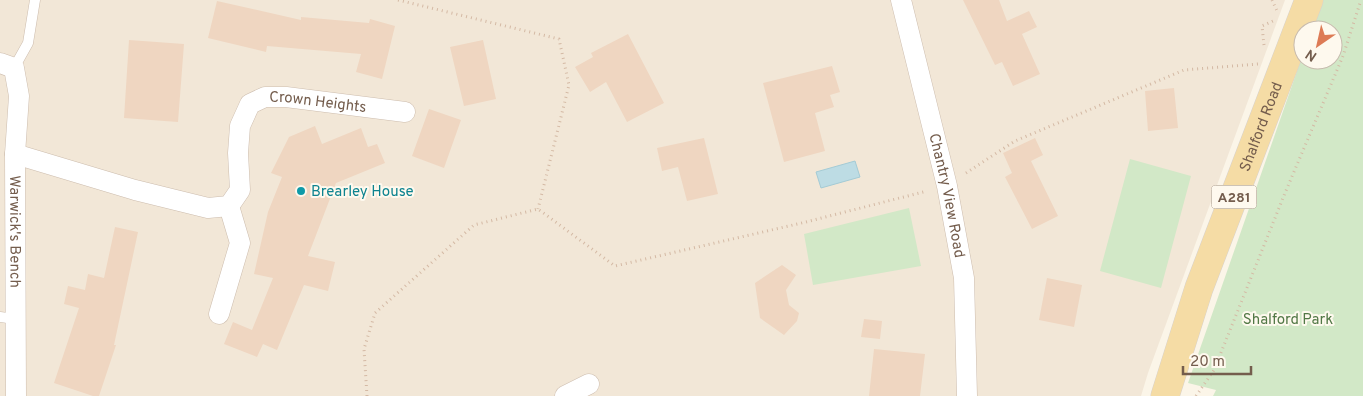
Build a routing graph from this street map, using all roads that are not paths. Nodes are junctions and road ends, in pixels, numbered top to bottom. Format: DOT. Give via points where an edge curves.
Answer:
graph roads {
  1 [pos="35,0"];
  2 [pos="901,0"];
  3 [pos="1309,0"];
  4 [pos="7,65"];
  5 [pos="405,112"];
  6 [pos="15,154"];
  7 [pos="229,206"];
  8 [pos="219,314"];
  9 [pos="7,318"];
  10 [pos="589,384"];
  11 [pos="16,396"];
  12 [pos="565,396"];
  13 [pos="967,396"];
  14 [pos="1165,396"];
  1 -- 4 [label="lane" via="28,42"];
  2 -- 13 [label="street, Chantry View Road" via="947,186 965,285"];
  3 -- 14 [label="main road, Shalford Road / A281" via="1199,288"];
  4 -- 6 [label="street, Warwick's Bench" via="19,96"];
  5 -- 7 [label="street, Crown Heights" via="286,97 265,97 250,104 240,126 240,190"];
  6 -- 7 [label="street" via="208,208"];
  6 -- 9 [label="street, Warwick's Bench"];
  7 -- 8 [label="street" via="240,243"];
  9 -- 11 [label="street, Warwick's Bench"];
  10 -- 12 [label="street"];
}
